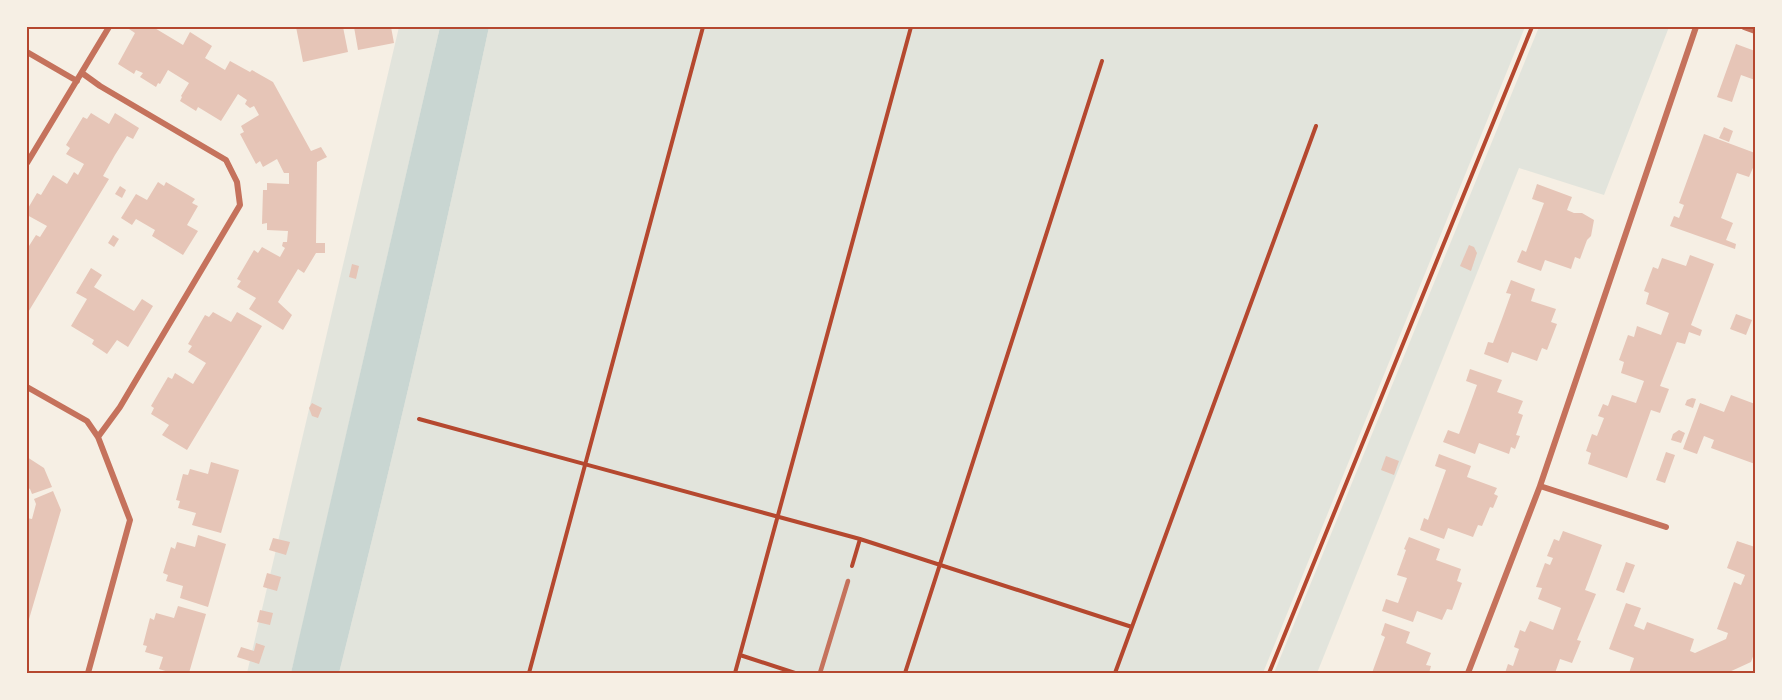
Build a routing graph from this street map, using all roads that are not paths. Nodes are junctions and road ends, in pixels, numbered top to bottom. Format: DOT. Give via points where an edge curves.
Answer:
graph roads {
  1 [pos="109,27"];
  2 [pos="1696,27"];
  3 [pos="1744,27"];
  4 [pos="1755,31"];
  5 [pos="27,52"];
  6 [pos="82,73"];
  7 [pos="77,81"];
  8 [pos="27,163"];
  9 [pos="27,387"];
  10 [pos="98,437"];
  11 [pos="1540,486"];
  12 [pos="1666,526"];
  13 [pos="848,581"];
  14 [pos="88,673"];
  15 [pos="820,673"];
  16 [pos="1468,673"];
  1 -- 6 [label="street"];
  2 -- 11 [label="street"];
  3 -- 4 [label="street"];
  5 -- 7 [label="street"];
  6 -- 7 [label="street"];
  6 -- 10 [label="street" via="226,160 237,182 240,205 120,407"];
  7 -- 8 [label="street"];
  9 -- 10 [label="street" via="87,421"];
  10 -- 14 [label="street" via="130,520"];
  11 -- 12 [label="street"];
  11 -- 16 [label="street"];
  13 -- 15 [label="lane"];
}
